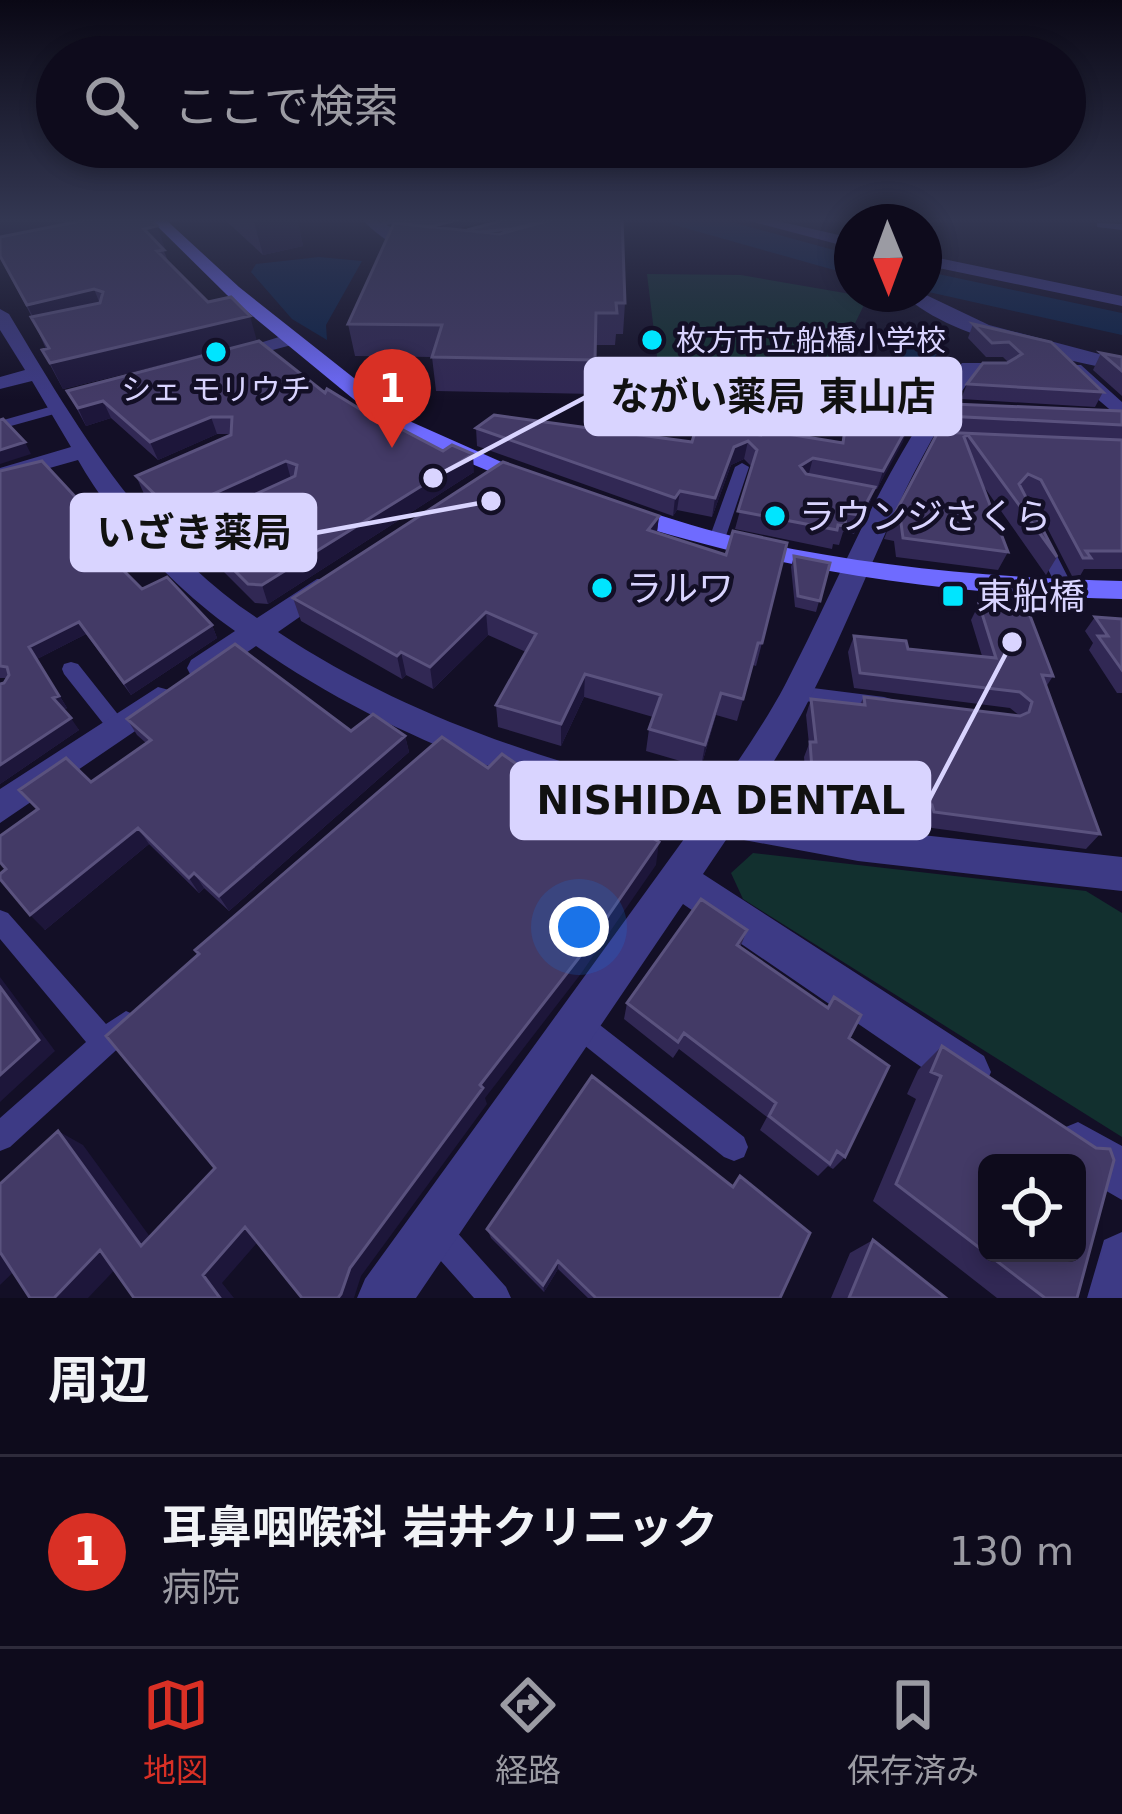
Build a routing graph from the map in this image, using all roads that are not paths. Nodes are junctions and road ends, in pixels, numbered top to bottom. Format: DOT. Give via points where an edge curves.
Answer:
graph roads {
  1 [pos="220,279"];
  2 [pos="1014,279"];
  3 [pos="1122,301"];
  4 [pos="942,309"];
  5 [pos="0,315"];
  6 [pos="292,339"];
  7 [pos="1052,348"];
  8 [pos="206,362"];
  9 [pos="1122,366"];
  10 [pos="1001,367"];
  11 [pos="37,373"];
  12 [pos="0,382"];
  13 [pos="64,402"];
  14 [pos="1122,416"];
  15 [pos="1081,417"];
  16 [pos="0,425"];
  17 [pos="84,451"];
  18 [pos="742,467"];
  19 [pos="0,475"];
  20 [pos="563,492"];
  21 [pos="604,506"];
  22 [pos="236,514"];
  23 [pos="1039,536"];
  24 [pos="717,538"];
  25 [pos="160,549"];
  26 [pos="356,567"];
  27 [pos="854,567"];
  28 [pos="1066,590"];
  29 [pos="1122,590"];
  30 [pos="255,632"];
  31 [pos="70,669"];
  32 [pos="797,693"];
  33 [pos="914,708"];
  34 [pos="117,727"];
  35 [pos="0,808"];
  36 [pos="720,819"];
  37 [pos="1122,874"];
  38 [pos="678,879"];
  39 [pos="0,921"];
  40 [pos="140,1012"];
  41 [pos="577,1024"];
  42 [pos="105,1043"];
  43 [pos="1006,1098"];
  44 [pos="1045,1124"];
  45 [pos="0,1137"];
  46 [pos="734,1147"];
  47 [pos="1122,1175"];
  48 [pos="433,1228"];
  49 [pos="1122,1258"];
  50 [pos="384,1298"];
  51 [pos="494,1298"];
  52 [pos="1114,1298"];
  1 -- 6 [label="street"];
  2 -- 3 [label="street"];
  4 -- 7 [label="street"];
  5 -- 11 [label="street" via="27,338"];
  6 -- 8 [label="street"];
  6 -- 20 [label="street" via="399,425 492,476"];
  7 -- 9 [label="street"];
  7 -- 14 [label="street"];
  10 -- 27 [label="street" via="968,367 934,441 878,498"];
  11 -- 12 [label="street"];
  11 -- 13 [label="street"];
  13 -- 16 [label="lane"];
  13 -- 17 [label="street"];
  14 -- 15 [label="street"];
  17 -- 19 [label="street"];
  17 -- 25 [label="street"];
  18 -- 24 [label="lane"];
  21 -- 24 [label="street"];
  22 -- 25 [label="lane"];
  23 -- 28 [label="lane"];
  24 -- 27 [label="street"];
  25 -- 30 [label="street"];
  26 -- 30 [label="street"];
  27 -- 28 [label="street"];
  27 -- 32 [label="street"];
  28 -- 29 [label="street"];
  30 -- 34 [label="street"];
  30 -- 36 [label="street" via="438,744"];
  31 -- 34 [label="lane"];
  32 -- 33 [label="lane"];
  32 -- 36 [label="street"];
  34 -- 35 [label="street"];
  36 -- 37 [label="street" via="853,846"];
  36 -- 38 [label="street"];
  38 -- 41 [label="street"];
  38 -- 43 [label="street"];
  39 -- 42 [label="lane"];
  40 -- 42 [label="lane"];
  41 -- 46 [label="lane"];
  41 -- 48 [label="street"];
  42 -- 45 [label="lane"];
  44 -- 47 [label="street"];
  48 -- 50 [label="street"];
  48 -- 51 [label="lane"];
  49 -- 52 [label="street"];
}
